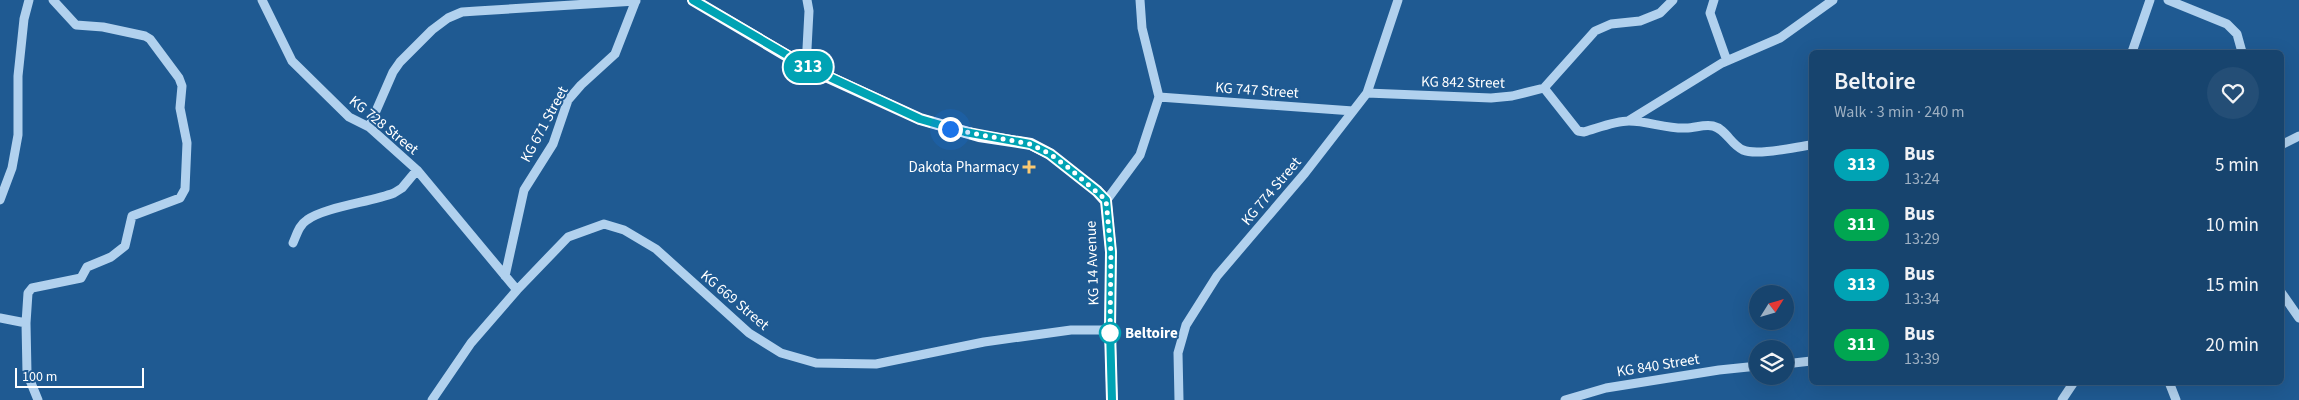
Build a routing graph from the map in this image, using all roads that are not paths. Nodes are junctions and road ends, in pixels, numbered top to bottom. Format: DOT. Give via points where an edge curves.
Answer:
graph roads {
  1 [pos="29,0"];
  2 [pos="54,0"];
  3 [pos="262,0"];
  4 [pos="693,0"];
  5 [pos="807,0"];
  6 [pos="1140,0"];
  7 [pos="1398,0"];
  8 [pos="1673,0"];
  9 [pos="1714,0"];
  10 [pos="1833,0"];
  11 [pos="2150,0"];
  12 [pos="2168,0"];
  13 [pos="636,1"];
  14 [pos="2133,50"];
  15 [pos="2241,50"];
  16 [pos="1727,61"];
  17 [pos="806,66"];
  18 [pos="1544,88"];
  19 [pos="1367,93"];
  20 [pos="1158,97"];
  21 [pos="1353,111"];
  22 [pos="1628,121"];
  23 [pos="369,127"];
  24 [pos="2299,136"];
  25 [pos="2284,144"];
  26 [pos="1809,145"];
  27 [pos="417,170"];
  28 [pos="0,200"];
  29 [pos="1106,200"];
  30 [pos="294,243"];
  31 [pos="505,276"];
  32 [pos="516,290"];
  33 [pos="2284,296"];
  34 [pos="0,318"];
  35 [pos="2299,318"];
  36 [pos="26,323"];
  37 [pos="1110,330"];
  38 [pos="1809,361"];
  39 [pos="1794,363"];
  40 [pos="1749,367"];
  41 [pos="2072,385"];
  42 [pos="2170,385"];
  43 [pos="38,400"];
  44 [pos="432,400"];
  45 [pos="1112,400"];
  46 [pos="1179,400"];
  47 [pos="1565,400"];
  48 [pos="2062,400"];
  49 [pos="2176,400"];
  1 -- 28 [label="street" via="18,76 18,135 12,168"];
  2 -- 36 [label="street" via="76,25 103,27 150,39 179,78 182,86 180,108 187,143 185,189 180,198 132,216 125,246 112,257 87,267 81,278 32,288 28,293"];
  3 -- 23 [label="street, KG 728 Street" via="292,61 349,117"];
  4 -- 17 [label="main road, KG 14 Avenue"];
  5 -- 17 [label="street"];
  6 -- 20 [label="street" via="1142,28"];
  7 -- 19 [label="street, KG 774 Street"];
  8 -- 18 [label="street" via="1660,13 1640,22 1611,24 1596,31"];
  9 -- 16 [label="street" via="1710,12"];
  10 -- 16 [label="street" via="1780,38"];
  11 -- 14 [label="street"];
  12 -- 15 [label="street" via="2228,24 2237,34"];
  13 -- 23 [label="street" via="462,12 448,18 432,30 393,72"];
  13 -- 31 [label="street, KG 671 Street" via="615,54 568,100 553,144 524,190"];
  16 -- 22 [label="street"];
  17 -- 29 [label="main road, KG 14 Avenue" via="920,119 960,131 1030,144 1050,154"];
  18 -- 19 [label="street, KG 842 Street" via="1491,98"];
  18 -- 22 [label="street" via="1578,131"];
  19 -- 21 [label="street, KG 774 Street"];
  20 -- 21 [label="street, KG 747 Street"];
  20 -- 29 [label="street" via="1140,155"];
  21 -- 46 [label="street, KG 774 Street" via="1217,276 1186,325 1178,353"];
  22 -- 26 [label="street" via="1669,128 1715,126 1734,144 1754,152"];
  23 -- 27 [label="street, KG 728 Street"];
  24 -- 25 [label="street"];
  27 -- 30 [label="street" via="394,193 307,220 298,229"];
  27 -- 31 [label="street, KG 728 Street"];
  29 -- 37 [label="main road, KG 14 Avenue" via="1111,252"];
  31 -- 32 [label="street, KG 728 Street"];
  32 -- 37 [label="street, KG 669 Street" via="568,238 604,224 624,230 656,249 749,333 781,353 816,363 876,364 984,342 1070,330"];
  32 -- 44 [label="street, KG 669 Street" via="471,343"];
  33 -- 35 [label="street"];
  34 -- 36 [label="street"];
  36 -- 43 [label="street" via="27,373"];
  37 -- 45 [label="main road, KG 14 Avenue"];
  38 -- 39 [label="street"];
  40 -- 47 [label="street, KG 840 Street" via="1606,388"];
  41 -- 48 [label="street"];
  42 -- 49 [label="street"];
}
